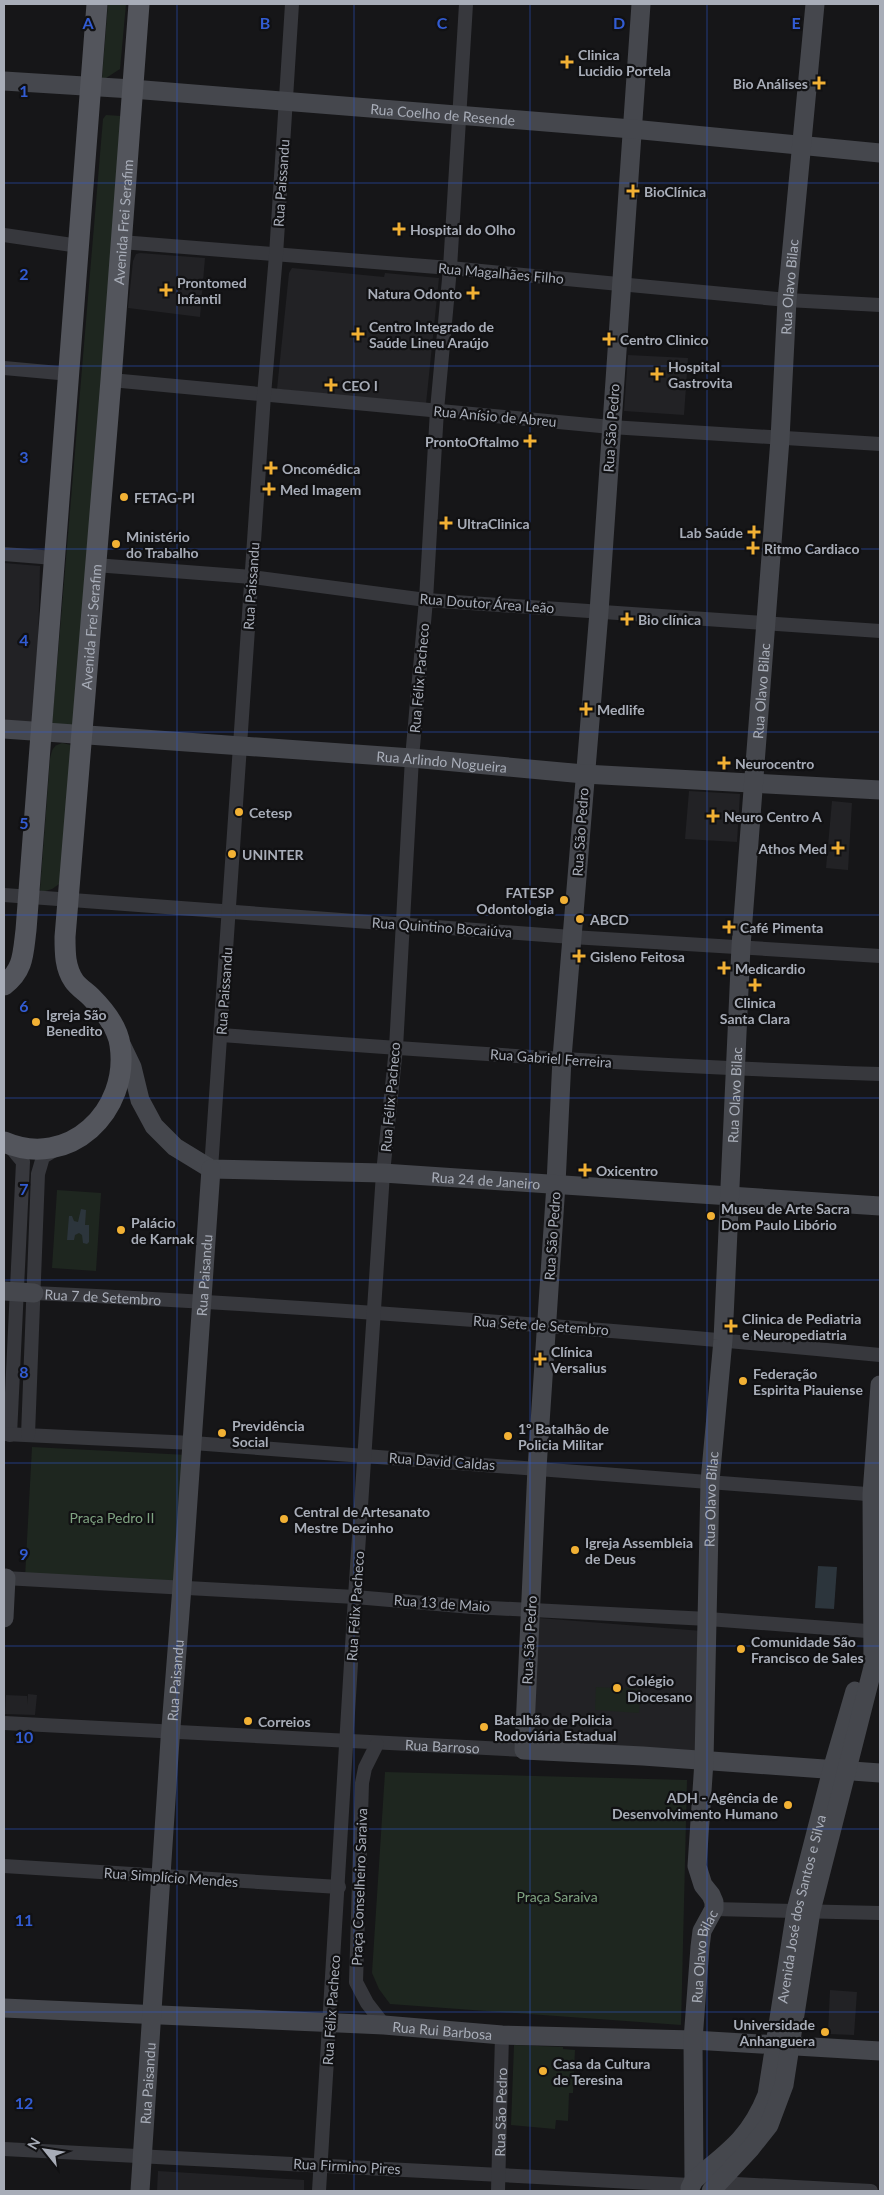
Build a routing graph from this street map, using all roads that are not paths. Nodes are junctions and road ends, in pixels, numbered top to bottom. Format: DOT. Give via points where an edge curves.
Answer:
graph roads {
  1 [pos="97,4"];
  2 [pos="138,4"];
  3 [pos="292,4"];
  4 [pos="466,4"];
  5 [pos="641,4"];
  6 [pos="815,4"];
  7 [pos="4,81"];
  8 [pos="90,86"];
  9 [pos="132,89"];
  10 [pos="286,102"];
  11 [pos="458,115"];
  12 [pos="632,129"];
  13 [pos="802,146"];
  14 [pos="880,153"];
  15 [pos="4,235"];
  16 [pos="121,242"];
  17 [pos="79,246"];
  18 [pos="276,255"];
  19 [pos="450,268"];
  20 [pos="623,283"];
  21 [pos="787,300"];
  22 [pos="880,305"];
  23 [pos="4,368"];
  24 [pos="70,374"];
  25 [pos="111,380"];
  26 [pos="264,395"];
  27 [pos="437,410"];
  28 [pos="611,427"];
  29 [pos="780,438"];
  30 [pos="880,444"];
  31 [pos="4,554"];
  32 [pos="54,558"];
  33 [pos="95,565"];
  34 [pos="252,577"];
  35 [pos="426,600"];
  36 [pos="599,612"];
  37 [pos="766,624"];
  38 [pos="880,631"];
  39 [pos="4,729"];
  40 [pos="41,733"];
  41 [pos="81,735"];
  42 [pos="241,746"];
  43 [pos="412,758"];
  44 [pos="584,774"];
  45 [pos="753,782"];
  46 [pos="880,790"];
  47 [pos="4,896"];
  48 [pos="28,897"];
  49 [pos="67,900"];
  50 [pos="230,911"];
  51 [pos="402,924"];
  52 [pos="572,937"];
  53 [pos="741,946"];
  54 [pos="880,956"];
  55 [pos="12,968"];
  56 [pos="4,985"];
  57 [pos="221,1035"];
  58 [pos="120,1042"];
  59 [pos="396,1048"];
  60 [pos="562,1058"];
  61 [pos="736,1070"];
  62 [pos="880,1074"];
  63 [pos="6,1143"];
  64 [pos="58,1148"];
  65 [pos="211,1169"];
  66 [pos="383,1173"];
  67 [pos="556,1184"];
  68 [pos="728,1195"];
  69 [pos="880,1206"];
  70 [pos="20,1219"];
  71 [pos="37,1220"];
  72 [pos="18,1292"];
  73 [pos="202,1301"];
  74 [pos="375,1314"];
  75 [pos="546,1324"];
  76 [pos="723,1340"];
  77 [pos="880,1355"];
  78 [pos="14,1363"];
  79 [pos="30,1364"];
  80 [pos="880,1385"];
  81 [pos="12,1410"];
  82 [pos="29,1411"];
  83 [pos="7,1434"];
  84 [pos="28,1435"];
  85 [pos="193,1442"];
  86 [pos="364,1456"];
  87 [pos="537,1468"];
  88 [pos="710,1481"];
  89 [pos="876,1494"];
  90 [pos="5,1578"];
  91 [pos="182,1587"];
  92 [pos="355,1597"];
  93 [pos="530,1609"];
  94 [pos="4,1618"];
  95 [pos="708,1620"];
  96 [pos="876,1632"];
  97 [pos="4,1723"];
  98 [pos="170,1732"];
  99 [pos="346,1743"];
  100 [pos="377,1744"];
  101 [pos="524,1750"];
  102 [pos="704,1761"];
  103 [pos="840,1770"];
  104 [pos="880,1773"];
  105 [pos="4,1866"];
  106 [pos="161,1876"];
  107 [pos="339,1887"];
  108 [pos="714,1909"];
  109 [pos="804,1911"];
  110 [pos="880,1913"];
  111 [pos="4,2008"];
  112 [pos="152,2014"];
  113 [pos="330,2023"];
  114 [pos="384,2025"];
  115 [pos="502,2034"];
  116 [pos="693,2040"];
  117 [pos="782,2046"];
  118 [pos="880,2052"];
  119 [pos="4,2149"];
  120 [pos="142,2156"];
  121 [pos="321,2165"];
  122 [pos="499,2174"];
  123 [pos="691,2185"];
  124 [pos="714,2187"];
  125 [pos="140,2191"];
  126 [pos="319,2191"];
  127 [pos="498,2191"];
  128 [pos="871,2191"];
  1 -- 8 [label="main road"];
  2 -- 9 [label="main road, Avenida Frei Serafim"];
  3 -- 10 [label="street, Rua Paissandu"];
  4 -- 11 [label="street, Rua Félix Pacheco"];
  5 -- 12 [label="street, Rua São Pedro"];
  6 -- 13 [label="street, Rua Olavo Bilac"];
  7 -- 8 [label="street, Rua Coelho de Resende"];
  8 -- 9 [label="street, Rua Coelho de Resende"];
  8 -- 17 [label="main road"];
  9 -- 10 [label="street, Rua Coelho de Resende"];
  9 -- 16 [label="main road, Avenida Frei Serafim"];
  10 -- 11 [label="street, Rua Coelho de Resende"];
  10 -- 18 [label="street, Rua Paissandu"];
  11 -- 12 [label="street, Rua Coelho de Resende"];
  11 -- 19 [label="street, Rua Félix Pacheco"];
  12 -- 13 [label="street, Rua Coelho de Resende"];
  12 -- 20 [label="street, Rua São Pedro"];
  13 -- 14 [label="street, Rua Coelho de Resende"];
  13 -- 21 [label="street, Rua Olavo Bilac"];
  15 -- 17 [label="street"];
  16 -- 18 [label="street, Rua Magalhães Filho"];
  16 -- 25 [label="main road, Avenida Frei Serafim"];
  17 -- 24 [label="main road"];
  18 -- 19 [label="street, Rua Magalhães Filho"];
  18 -- 26 [label="street, Rua Paissandu"];
  19 -- 20 [label="street, Rua Magalhães Filho"];
  19 -- 27 [label="street, Rua Félix Pacheco"];
  20 -- 21 [label="street, Rua Magalhães Filho"];
  20 -- 28 [label="street, Rua São Pedro"];
  21 -- 22 [label="street, Rua Magalhães Filho"];
  21 -- 29 [label="street, Rua Olavo Bilac"];
  23 -- 24 [label="street"];
  24 -- 32 [label="main road"];
  25 -- 26 [label="street, Rua Anísio de Abreu"];
  25 -- 33 [label="main road, Avenida Frei Serafim"];
  26 -- 27 [label="street, Rua Anísio de Abreu"];
  26 -- 34 [label="street, Rua Paissandu"];
  27 -- 28 [label="street, Rua Anísio de Abreu"];
  27 -- 35 [label="street, Rua Félix Pacheco"];
  28 -- 29 [label="street, Rua Anísio de Abreu"];
  28 -- 36 [label="street, Rua São Pedro"];
  29 -- 30 [label="street, Rua Anísio de Abreu"];
  29 -- 37 [label="street, Rua Olavo Bilac"];
  31 -- 32 [label="street"];
  32 -- 40 [label="main road"];
  33 -- 34 [label="street, Rua Doutor Área Leão"];
  33 -- 41 [label="main road, Avenida Frei Serafim"];
  34 -- 35 [label="street, Rua Doutor Área Leão"];
  34 -- 42 [label="street, Rua Paissandu"];
  35 -- 36 [label="street, Rua Doutor Área Leão"];
  35 -- 43 [label="street, Rua Félix Pacheco"];
  36 -- 37 [label="street, Rua Doutor Área Leão"];
  36 -- 44 [label="street, Rua São Pedro"];
  37 -- 38 [label="street, Rua Doutor Área Leão"];
  37 -- 45 [label="street, Rua Olavo Bilac"];
  39 -- 40 [label="street, Rua Arlindo Nogueira"];
  40 -- 41 [label="street, Rua Arlindo Nogueira"];
  40 -- 48 [label="main road"];
  41 -- 42 [label="street, Rua Arlindo Nogueira"];
  41 -- 49 [label="main road, Avenida Frei Serafim"];
  42 -- 43 [label="street, Rua Arlindo Nogueira"];
  42 -- 50 [label="street, Rua Paissandu"];
  43 -- 44 [label="street, Rua Arlindo Nogueira"];
  43 -- 51 [label="street, Rua Félix Pacheco"];
  44 -- 45 [label="street, Rua Arlindo Nogueira"];
  44 -- 52 [label="street, Rua São Pedro"];
  45 -- 46 [label="street, Rua Arlindo Nogueira"];
  45 -- 53 [label="street, Rua Olavo Bilac"];
  47 -- 48 [label="street, Rua Quintino Bocaiúva"];
  48 -- 49 [label="street, Rua Quintino Bocaiúva"];
  48 -- 55 [label="main road" via="26,930"];
  49 -- 50 [label="street, Rua Quintino Bocaiúva"];
  49 -- 58 [label="main road, Avenida Frei Serafim" via="66,962 75,982 109,1019"];
  50 -- 51 [label="street, Rua Quintino Bocaiúva"];
  50 -- 57 [label="street, Rua Paissandu"];
  51 -- 52 [label="street, Rua Quintino Bocaiúva"];
  51 -- 59 [label="street, Rua Félix Pacheco"];
  52 -- 53 [label="street, Rua Quintino Bocaiúva"];
  52 -- 60 [label="street, Rua São Pedro"];
  53 -- 54 [label="street, Rua Quintino Bocaiúva"];
  53 -- 61 [label="street, Rua Olavo Bilac"];
  55 -- 56 [label="main road" via="13,978"];
  57 -- 59 [label="street, Rua Gabriel Ferreira"];
  57 -- 65 [label="street, Rua Paissandu"];
  58 -- 64 [label="main road, Avenida Frei Serafim" via="120,1081 113,1099 84,1135"];
  58 -- 65 [label="street" via="132,1067 140,1100 154,1126 175,1147"];
  59 -- 60 [label="street, Rua Gabriel Ferreira"];
  59 -- 66 [label="street, Rua Félix Pacheco"];
  60 -- 61 [label="street, Rua Gabriel Ferreira"];
  60 -- 67 [label="street, Rua São Pedro"];
  61 -- 62 [label="street, Rua Gabriel Ferreira"];
  61 -- 68 [label="street, Rua Olavo Bilac"];
  63 -- 64 [label="main road, Avenida Frei Serafim"];
  63 -- 70 [label="street" via="23,1162"];
  64 -- 71 [label="street" via="43,1157 40,1164"];
  65 -- 66 [label="street, Rua 24 de Janeiro"];
  65 -- 73 [label="street, Rua Paisandu"];
  66 -- 67 [label="street, Rua 24 de Janeiro"];
  66 -- 74 [label="street, Rua Félix Pacheco"];
  67 -- 68 [label="street, Rua 24 de Janeiro"];
  67 -- 75 [label="street, Rua São Pedro"];
  68 -- 69 [label="street, Rua 24 de Janeiro"];
  68 -- 76 [label="street, Rua Olavo Bilac"];
  70 -- 71 [label="street"];
  70 -- 72 [label="street"];
  71 -- 72 [label="street"];
  72 -- 73 [label="street, Rua 7 de Setembro"];
  72 -- 78 [label="street"];
  72 -- 79 [label="street"];
  73 -- 74 [label="street, Rua Sete de Setembro"];
  73 -- 85 [label="street, Rua Paisandu"];
  74 -- 75 [label="street, Rua Sete de Setembro"];
  74 -- 86 [label="street, Rua Félix Pacheco"];
  75 -- 76 [label="street, Rua Sete de Setembro"];
  75 -- 87 [label="street, Rua São Pedro"];
  76 -- 77 [label="street, Rua Sete de Setembro"];
  76 -- 88 [label="street, Rua Olavo Bilac"];
  78 -- 79 [label="street"];
  78 -- 81 [label="street"];
  79 -- 82 [label="street"];
  80 -- 89 [label="street, Avenida José dos Santos e Silva"];
  81 -- 82 [label="street"];
  81 -- 83 [label="street"];
  82 -- 84 [label="street"];
  83 -- 84 [label="street, Rua David Caldas"];
  84 -- 85 [label="street, Rua David Caldas"];
  85 -- 86 [label="street, Rua David Caldas"];
  85 -- 91 [label="street, Rua Paisandu"];
  86 -- 87 [label="street, Rua David Caldas"];
  86 -- 92 [label="street, Rua Félix Pacheco"];
  87 -- 88 [label="street, Rua David Caldas"];
  87 -- 93 [label="street, Rua São Pedro"];
  88 -- 89 [label="street, Rua David Caldas"];
  88 -- 95 [label="street, Rua Olavo Bilac"];
  89 -- 96 [label="street, Avenida José dos Santos e Silva"];
  90 -- 91 [label="street, Rua 13 de Maio"];
  90 -- 94 [label="street"];
  91 -- 92 [label="street, Rua 13 de Maio"];
  91 -- 98 [label="street, Rua Paisandu"];
  92 -- 93 [label="street, Rua 13 de Maio"];
  92 -- 99 [label="street, Rua Félix Pacheco"];
  93 -- 95 [label="street, Rua 13 de Maio"];
  93 -- 101 [label="street, Rua São Pedro"];
  95 -- 96 [label="street, Rua 13 de Maio"];
  95 -- 102 [label="street, Rua Olavo Bilac"];
  96 -- 103 [label="street, Avenida José dos Santos e Silva" via="873,1667"];
  97 -- 98 [label="street, Rua Barroso"];
  98 -- 99 [label="street, Rua Barroso"];
  98 -- 106 [label="street, Rua Paisandu"];
  99 -- 100 [label="street, Rua Barroso"];
  99 -- 107 [label="street, Rua Félix Pacheco"];
  100 -- 101 [label="street, Rua Barroso"];
  100 -- 114 [label="street, Praça Conselheiro Saraiva" via="365,1768 362,1784 356,1982"];
  101 -- 102 [label="street, Rua Barroso"];
  102 -- 103 [label="street, Rua Barroso"];
  102 -- 108 [label="street, Rua Olavo Bilac" via="697,1866 703,1885 711,1894"];
  103 -- 104 [label="street, Rua Barroso"];
  103 -- 109 [label="street, Avenida José dos Santos e Silva"];
  105 -- 106 [label="street, Rua Simplício Mendes"];
  106 -- 107 [label="street, Rua Simplício Mendes"];
  106 -- 112 [label="street, Rua Paisandu"];
  107 -- 113 [label="street, Rua Félix Pacheco"];
  108 -- 109 [label="street"];
  108 -- 116 [label="street, Rua Olavo Bilac" via="702,1930"];
  109 -- 110 [label="street"];
  109 -- 117 [label="street, Avenida José dos Santos e Silva"];
  111 -- 112 [label="street, Rua Rui Barbosa"];
  112 -- 113 [label="street, Rua Rui Barbosa"];
  112 -- 120 [label="street, Rua Paisandu"];
  113 -- 114 [label="street, Rua Rui Barbosa"];
  113 -- 121 [label="street, Rua Félix Pacheco"];
  114 -- 115 [label="street, Rua Rui Barbosa"];
  115 -- 116 [label="street, Rua Rui Barbosa"];
  115 -- 122 [label="street, Rua São Pedro"];
  116 -- 117 [label="street, Rua Rui Barbosa"];
  116 -- 123 [label="street, Rua Olavo Bilac"];
  117 -- 118 [label="street, Rua Rui Barbosa"];
  117 -- 123 [label="street, Avenida José dos Santos e Silva" via="760,2114 742,2139"];
  117 -- 124 [label="street, Avenida José dos Santos e Silva" via="784,2085 769,2125"];
  119 -- 120 [label="street, Rua Firmino Pires"];
  120 -- 121 [label="street, Rua Firmino Pires"];
  120 -- 125 [label="street, Rua Paisandu"];
  121 -- 122 [label="street, Rua Firmino Pires"];
  121 -- 126 [label="street, Rua Félix Pacheco"];
  122 -- 123 [label="street, Rua Firmino Pires"];
  122 -- 127 [label="street, Rua São Pedro"];
  124 -- 128 [label="street"];
}
